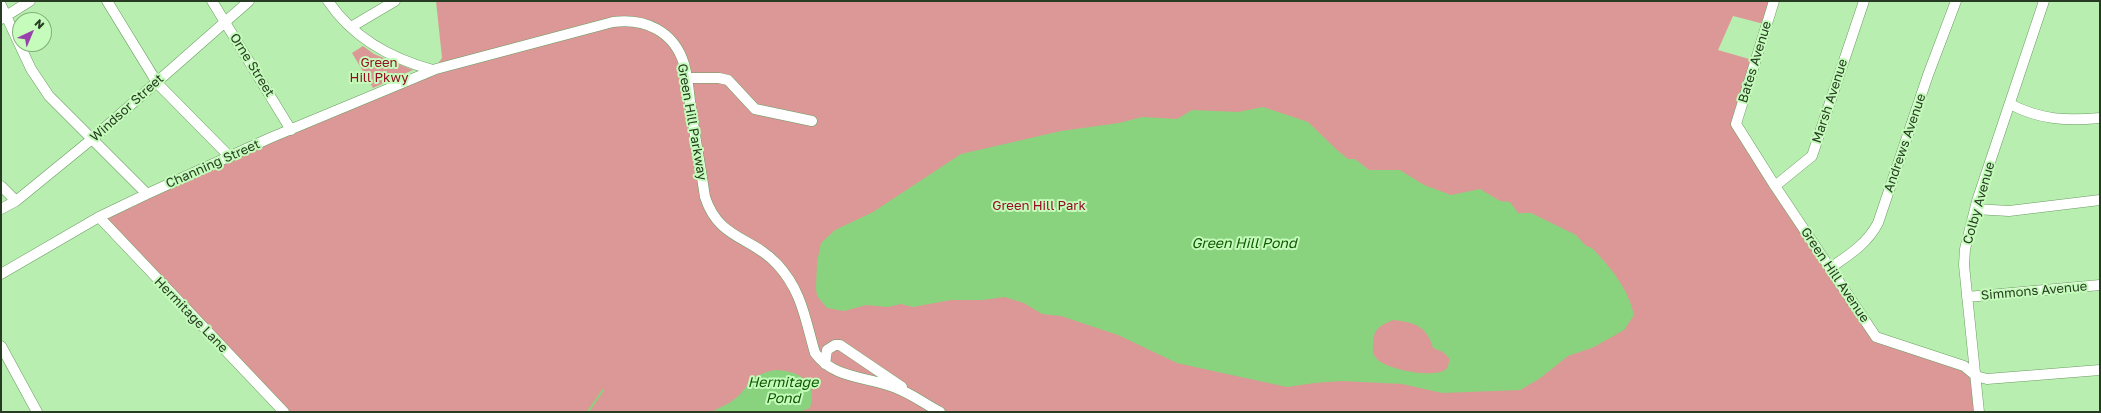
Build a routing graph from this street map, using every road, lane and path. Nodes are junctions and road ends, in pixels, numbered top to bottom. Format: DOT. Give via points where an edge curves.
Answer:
graph roads {
  1 [pos="30,1"];
  2 [pos="107,1"];
  3 [pos="212,1"];
  4 [pos="249,1"];
  5 [pos="328,1"];
  6 [pos="395,1"];
  7 [pos="1774,1"];
  8 [pos="1864,1"];
  9 [pos="1956,1"];
  10 [pos="2044,1"];
  11 [pos="1,5"];
  12 [pos="4,17"];
  13 [pos="225,22"];
  14 [pos="351,27"];
  15 [pos="433,70"];
  16 [pos="687,78"];
  17 [pos="156,82"];
  18 [pos="2010,104"];
  19 [pos="2100,118"];
  20 [pos="812,121"];
  21 [pos="1736,124"];
  22 [pos="291,130"];
  23 [pos="92,139"];
  24 [pos="230,157"];
  25 [pos="1,186"];
  26 [pos="1775,186"];
  27 [pos="147,194"];
  28 [pos="2100,200"];
  29 [pos="16,201"];
  30 [pos="1,209"];
  31 [pos="1975,209"];
  32 [pos="99,217"];
  33 [pos="1830,268"];
  34 [pos="1,274"];
  35 [pos="2100,285"];
  36 [pos="1967,297"];
  37 [pos="1,346"];
  38 [pos="825,364"];
  39 [pos="2100,370"];
  40 [pos="1976,376"];
  41 [pos="916,398"];
  42 [pos="37,412"];
  43 [pos="284,412"];
  44 [pos="940,412"];
  45 [pos="1979,412"];
  1 -- 12 [label="street"];
  2 -- 17 [label="street"];
  3 -- 13 [label="street, Orne Street"];
  4 -- 13 [label="street, Windsor Street"];
  5 -- 14 [label="street"];
  6 -- 14 [label="street"];
  7 -- 21 [label="street, Bates Avenue"];
  8 -- 26 [label="street, Marsh Avenue" via="1812,156"];
  9 -- 33 [label="street, Andrews Avenue" via="1878,223 1864,244"];
  10 -- 18 [label="street, Colby Avenue"];
  11 -- 12 [label="street"];
  12 -- 23 [label="street" via="41,85 64,113"];
  13 -- 17 [label="street, Windsor Street"];
  13 -- 22 [label="street, Orne Street"];
  14 -- 15 [label="street" via="377,48 395,58"];
  15 -- 16 [label="street, Green Hill Parkway" via="613,22 629,20 653,27 668,39 680,54"];
  15 -- 22 [label="street, Channing Street"];
  16 -- 20 [label="street" via="728,80 755,109"];
  16 -- 38 [label="street, Green Hill Parkway" via="705,197 710,211 725,229 769,257 788,277 801,300 815,353"];
  17 -- 23 [label="street, Windsor Street"];
  17 -- 24 [label="street"];
  18 -- 19 [label="street" via="2030,114 2046,118"];
  18 -- 31 [label="street, Colby Avenue"];
  21 -- 26 [label="street, Green Hill Avenue"];
  22 -- 24 [label="street, Channing Street"];
  23 -- 27 [label="street"];
  23 -- 29 [label="street, Windsor Street"];
  24 -- 27 [label="street, Channing Street"];
  25 -- 29 [label="street"];
  26 -- 33 [label="street, Green Hill Avenue"];
  27 -- 32 [label="street, Channing Street"];
  28 -- 31 [label="street" via="2009,211"];
  29 -- 30 [label="street, Windsor Street"];
  31 -- 36 [label="street, Colby Avenue" via="1965,249"];
  32 -- 34 [label="street, Channing Street"];
  32 -- 43 [label="street, Hermitage Lane"];
  33 -- 40 [label="street, Green Hill Avenue" via="1876,337 1964,366"];
  35 -- 36 [label="street, Simmons Avenue"];
  36 -- 40 [label="street, Colby Avenue"];
  37 -- 42 [label="street"];
  38 -- 41 [label="street, Green Hill Parkway" via="847,376 891,386"];
  38 -- 41 [label="street" via="827,350 840,345"];
  39 -- 40 [label="street" via="1987,380"];
  40 -- 45 [label="street, Colby Avenue"];
  41 -- 44 [label="street, Green Hill Parkway"];
}
